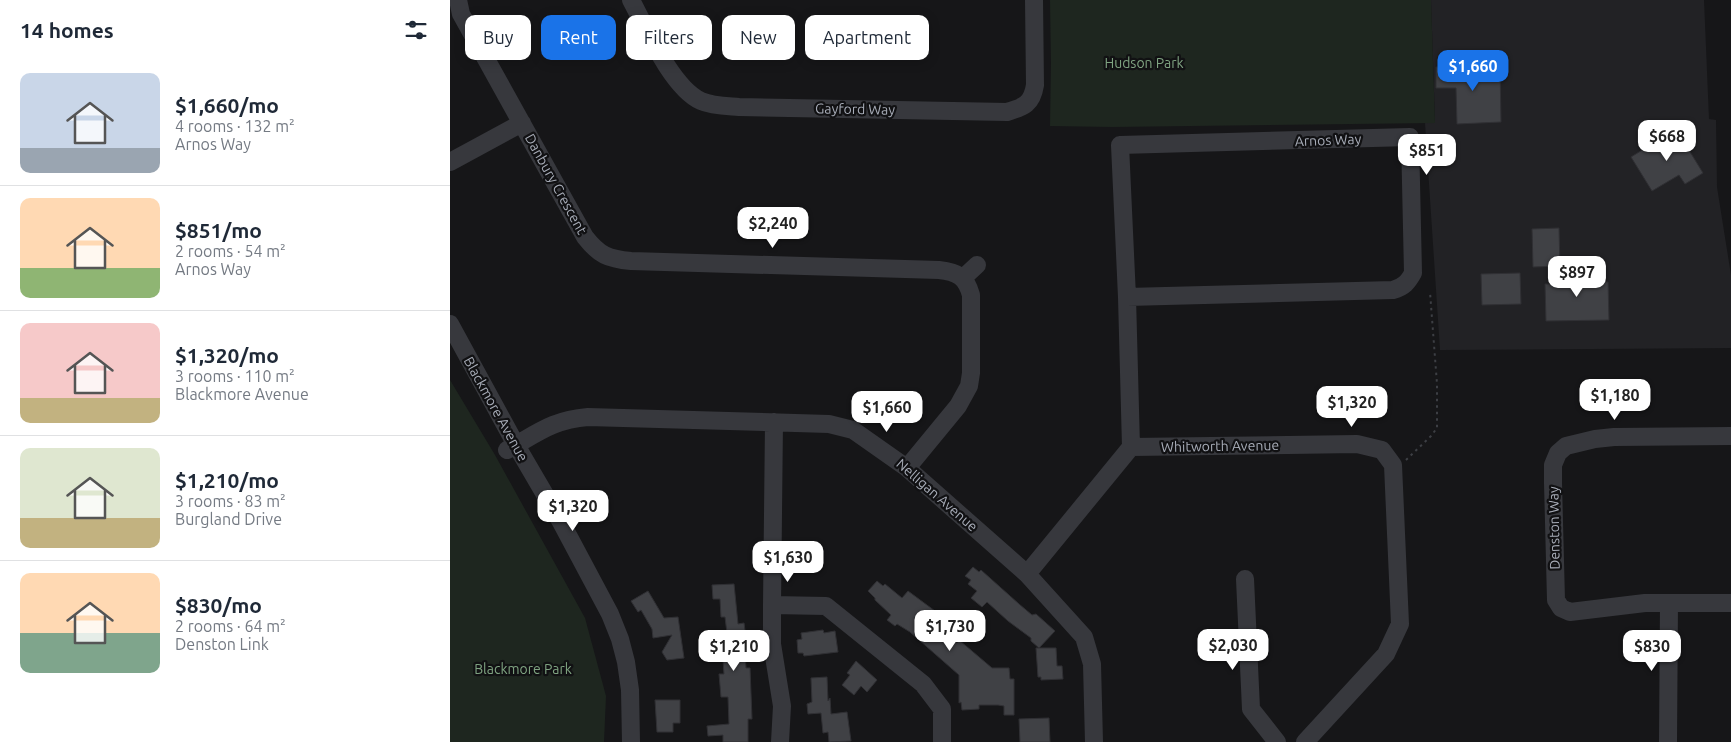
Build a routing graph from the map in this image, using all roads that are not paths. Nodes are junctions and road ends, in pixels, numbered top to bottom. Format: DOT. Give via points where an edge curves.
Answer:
graph roads {
  1 [pos="458,0"];
  2 [pos="631,0"];
  3 [pos="1034,0"];
  4 [pos="522,123"];
  5 [pos="450,162"];
  6 [pos="977,265"];
  7 [pos="962,278"];
  8 [pos="1128,297"];
  9 [pos="450,324"];
  10 [pos="450,345"];
  11 [pos="774,422"];
  12 [pos="1731,436"];
  13 [pos="1131,447"];
  14 [pos="512,448"];
  15 [pos="906,468"];
  16 [pos="1027,574"];
  17 [pos="1244,579"];
  18 [pos="1669,603"];
  19 [pos="1731,603"];
  20 [pos="772,605"];
  21 [pos="620,742"];
  22 [pos="631,742"];
  23 [pos="780,742"];
  24 [pos="942,742"];
  25 [pos="1094,742"];
  26 [pos="1277,742"];
  27 [pos="1305,742"];
  28 [pos="1668,742"];
  1 -- 4 [label="street, Danbury Crescent" via="461,14"];
  2 -- 3 [label="street, Gayford Way" via="674,79 701,102 739,107 1007,112 1029,102 1033,95"];
  4 -- 5 [label="street"];
  4 -- 7 [label="street, Danbury Crescent" via="585,237 601,254 614,260 939,270 957,273"];
  6 -- 7 [label="street"];
  7 -- 15 [label="street" via="971,296 969,386 958,406"];
  8 -- 8 [label="street, Arnos Way" via="1400,288 1414,272 1410,137 1120,145"];
  8 -- 13 [label="street, Arnos Way"];
  9 -- 14 [label="street, Blackmore Avenue"];
  10 -- 14 [label="street, Blackmore Avenue" via="490,420"];
  11 -- 14 [label="street, Nelligan Avenue" via="574,418 548,426"];
  11 -- 15 [label="street, Nelligan Avenue" via="829,424 853,430"];
  11 -- 20 [label="street"];
  12 -- 18 [label="street, Denston Way" via="1595,439 1566,446 1558,453 1553,465 1554,566 1556,600 1561,608 1582,612"];
  13 -- 16 [label="street"];
  13 -- 27 [label="street, Whitworth Avenue" via="1357,444 1382,450 1393,465 1400,624 1386,654"];
  14 -- 21 [label="street, Blackmore Avenue" via="605,632 618,681"];
  14 -- 22 [label="street, Blackmore Avenue" via="561,522 613,622 626,662"];
  15 -- 16 [label="street, Nelligan Avenue"];
  16 -- 25 [label="street, Nelligan Avenue" via="1084,637 1092,664"];
  17 -- 26 [label="street" via="1251,709"];
  18 -- 19 [label="street, Denston Way"];
  18 -- 28 [label="street"];
  20 -- 23 [label="street" via="772,644 782,706"];
  20 -- 24 [label="street" via="826,606 871,642 923,684 942,709"];
}
